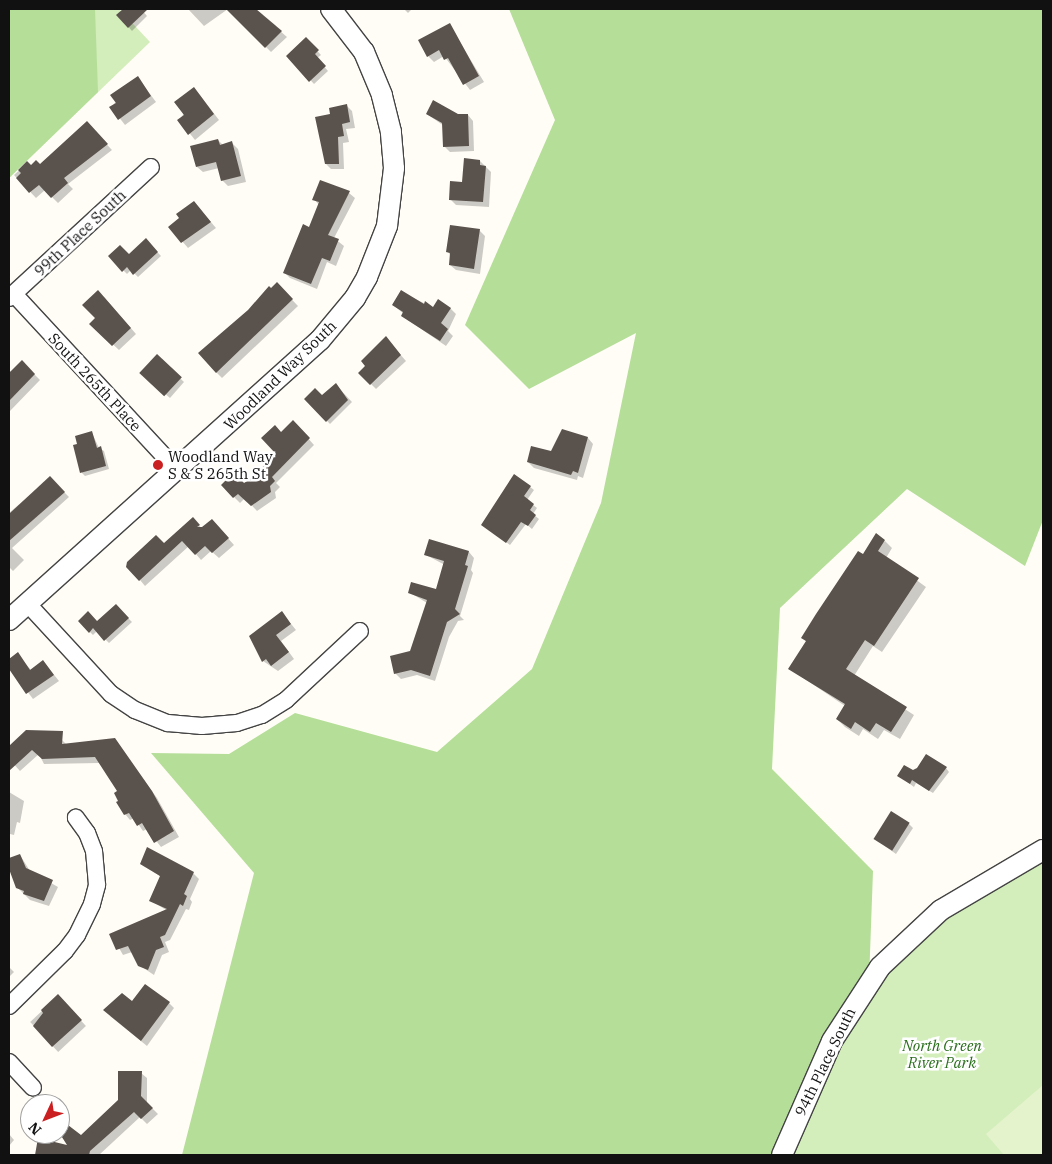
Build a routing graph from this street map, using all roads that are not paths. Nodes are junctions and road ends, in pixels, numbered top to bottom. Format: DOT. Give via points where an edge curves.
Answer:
graph roads {
  1 [pos="330,9"];
  2 [pos="151,167"];
  3 [pos="11,296"];
  4 [pos="177,470"];
  5 [pos="27,603"];
  6 [pos="9,620"];
  7 [pos="360,631"];
  8 [pos="76,818"];
  9 [pos="1043,850"];
  10 [pos="9,1006"];
  11 [pos="9,1062"];
  12 [pos="33,1088"];
  13 [pos="782,1155"];
  1 -- 4 [label="street, Woodland Way South" via="364,52 382,95 391,132 394,168 387,226 355,298 320,340"];
  2 -- 3 [label="street, 99th Place South"];
  3 -- 4 [label="street, South 265th Place"];
  4 -- 5 [label="street, Woodland Way South"];
  5 -- 6 [label="street, Woodland Way South"];
  5 -- 7 [label="street" via="111,694 134,710 168,723 202,726 237,723 262,715 286,700"];
  8 -- 10 [label="street" via="94,851 97,885 92,904 78,935 65,951"];
  9 -- 13 [label="street, 94th Place South" via="941,910 880,966 832,1041"];
  11 -- 12 [label="street"];
}
